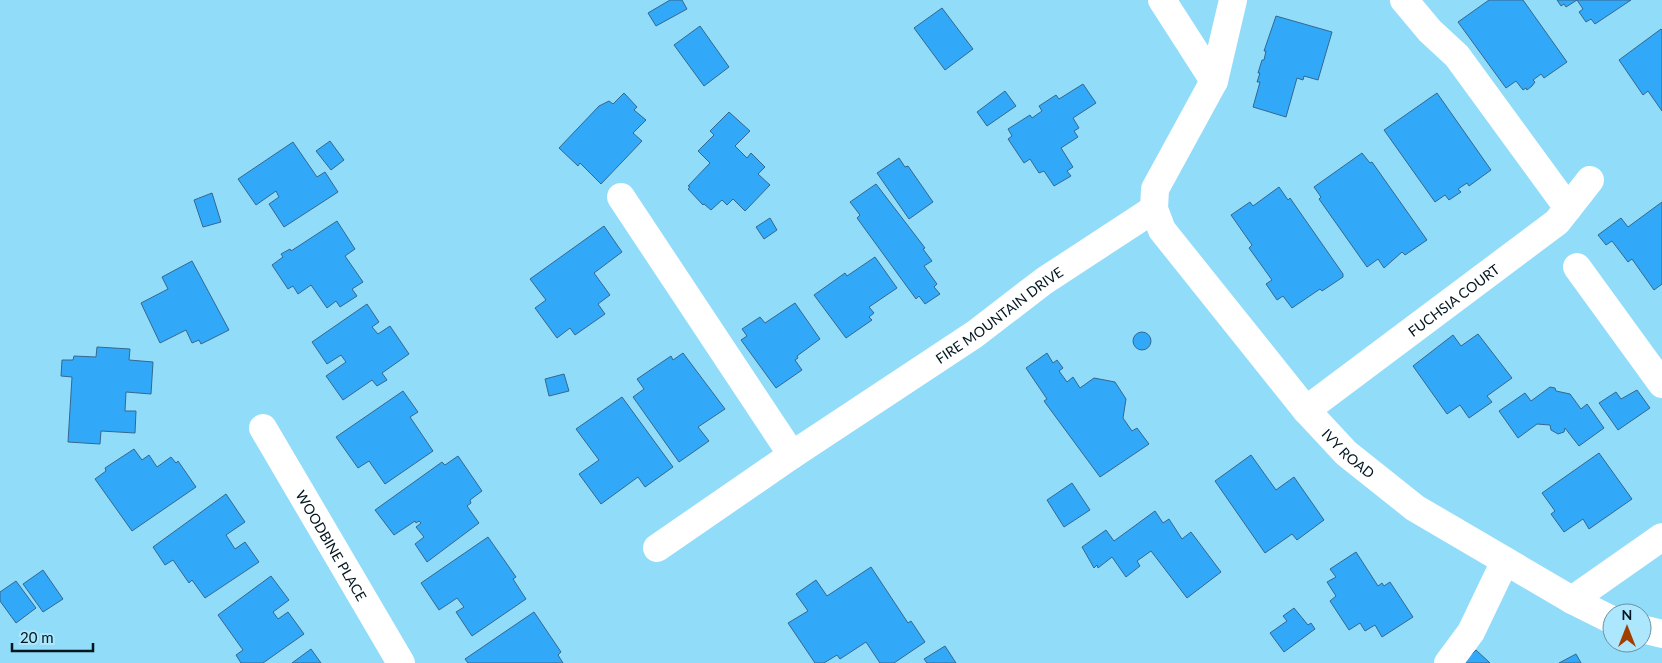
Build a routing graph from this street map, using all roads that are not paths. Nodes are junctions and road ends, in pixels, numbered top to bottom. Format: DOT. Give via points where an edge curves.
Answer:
graph roads {
  1 [pos="1162,0"];
  2 [pos="1233,0"];
  3 [pos="1404,0"];
  4 [pos="1214,81"];
  5 [pos="1590,180"];
  6 [pos="621,197"];
  7 [pos="1568,208"];
  8 [pos="1154,209"];
  9 [pos="1577,267"];
  10 [pos="1662,384"];
  11 [pos="1306,410"];
  12 [pos="263,428"];
  13 [pos="792,455"];
  14 [pos="1662,537"];
  15 [pos="657,548"];
  16 [pos="1505,560"];
  17 [pos="1572,600"];
  18 [pos="1602,615"];
  19 [pos="401,663"];
  20 [pos="1448,663"];
  1 -- 4 [label="street"];
  2 -- 4 [label="street"];
  3 -- 7 [label="street" via="1457,56"];
  4 -- 8 [label="street" via="1155,189"];
  5 -- 7 [label="street, FUCHSIA COURT"];
  6 -- 13 [label="street"];
  7 -- 11 [label="street, FUCHSIA COURT" via="1557,222"];
  8 -- 11 [label="street, IVY ROAD" via="1162,230"];
  8 -- 13 [label="street, FIRE MOUNTAIN DRIVE" via="1044,281 976,334"];
  9 -- 10 [label="street"];
  11 -- 16 [label="street, IVY ROAD" via="1346,453 1415,508"];
  12 -- 19 [label="street, WOODBINE PLACE"];
  13 -- 15 [label="street, FIRE MOUNTAIN DRIVE"];
  14 -- 17 [label="street"];
  16 -- 17 [label="street, IVY ROAD"];
  16 -- 20 [label="street" via="1471,632"];
  17 -- 18 [label="street, IVY ROAD"];
}
